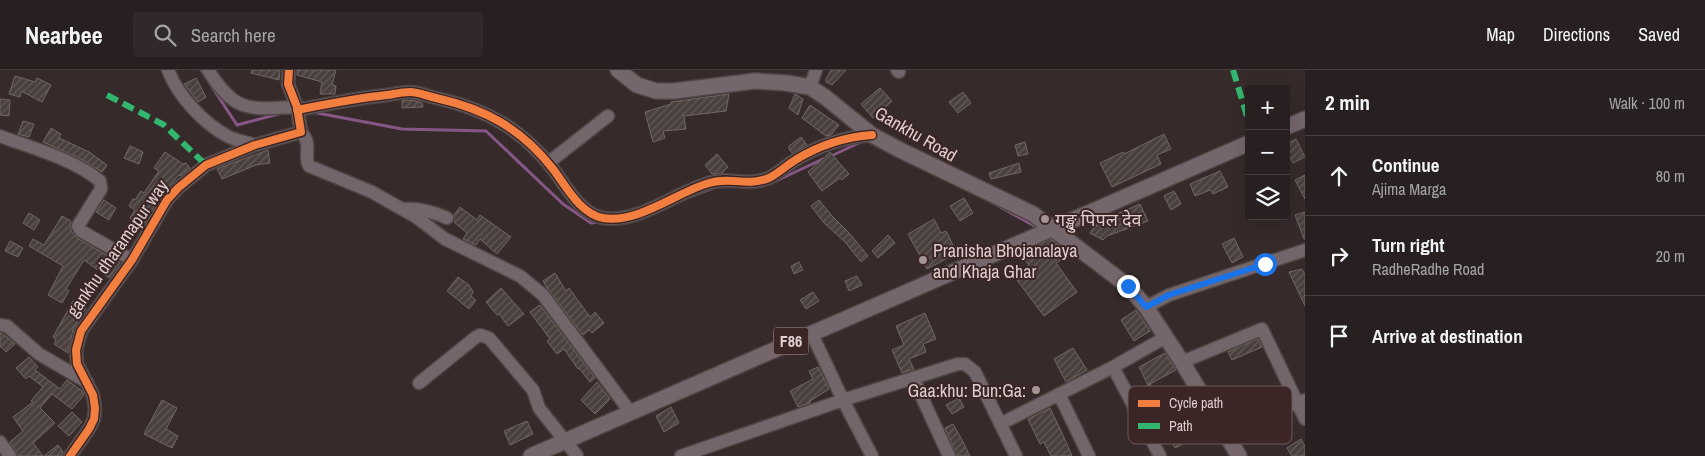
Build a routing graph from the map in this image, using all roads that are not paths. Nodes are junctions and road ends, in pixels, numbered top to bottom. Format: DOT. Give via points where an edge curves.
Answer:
graph roads {
  1 [pos="168,70"];
  2 [pos="208,70"];
  3 [pos="289,70"];
  4 [pos="618,70"];
  5 [pos="816,70"];
  6 [pos="810,87"];
  7 [pos="297,108"];
  8 [pos="608,116"];
  9 [pos="1305,119"];
  10 [pos="1290,125"];
  11 [pos="301,132"];
  12 [pos="872,134"];
  13 [pos="0,136"];
  14 [pos="255,145"];
  15 [pos="1245,145"];
  16 [pos="548,163"];
  17 [pos="402,209"];
  18 [pos="447,218"];
  19 [pos="1052,229"];
  20 [pos="1305,250"];
  21 [pos="132,260"];
  22 [pos="1146,307"];
  23 [pos="0,325"];
  24 [pos="811,332"];
  25 [pos="1166,337"];
  26 [pos="1182,362"];
  27 [pos="1113,367"];
  28 [pos="913,378"];
  29 [pos="86,382"];
  30 [pos="420,383"];
  31 [pos="1197,386"];
  32 [pos="1059,394"];
  33 [pos="1128,395"];
  34 [pos="843,400"];
  35 [pos="1301,402"];
  36 [pos="631,413"];
  37 [pos="1305,419"];
  38 [pos="1000,424"];
  39 [pos="566,441"];
  40 [pos="0,442"];
  41 [pos="1154,444"];
  42 [pos="1231,444"];
  43 [pos="866,454"];
  44 [pos="10,456"];
  45 [pos="70,456"];
  46 [pos="531,456"];
  47 [pos="577,456"];
  48 [pos="680,456"];
  49 [pos="949,456"];
  50 [pos="1016,456"];
  51 [pos="1089,456"];
  52 [pos="1160,456"];
  53 [pos="1238,456"];
  1 -- 14 [label="street" via="185,98 216,129 230,138"];
  2 -- 7 [label="street" via="228,97 245,107"];
  3 -- 7 [label="street" via="288,84"];
  4 -- 6 [label="main road, Gankhu Road" via="637,85 656,90 674,91 755,81"];
  5 -- 6 [label="street"];
  6 -- 12 [label="main road, Gankhu Road"];
  7 -- 11 [label="street"];
  7 -- 16 [label="street" via="410,92 476,109 504,123"];
  8 -- 16 [label="street"];
  9 -- 10 [label="main road"];
  11 -- 14 [label="street, gankhu dharamapur way"];
  11 -- 17 [label="street" via="309,146 309,166 352,182"];
  12 -- 16 [label="street" via="823,147 797,158 758,182 709,182 643,211 616,218 596,216 586,211"];
  12 -- 19 [label="main road, Gankhu Road" via="962,182 1033,214"];
  13 -- 21 [label="street" via="76,166 100,181 101,189 78,226 81,231"];
  14 -- 21 [label="street, gankhu dharamapur way" via="206,165 178,188"];
  15 -- 19 [label="main road, F86"];
  17 -- 18 [label="street" via="429,211"];
  17 -- 36 [label="street" via="445,239 520,276 544,295"];
  19 -- 22 [label="main road, Gankhu Road" via="1118,277"];
  19 -- 24 [label="main road, F86"];
  20 -- 22 [label="street" via="1169,295"];
  21 -- 29 [label="street, gankhu dharamapur way" via="81,331 76,350 77,364"];
  22 -- 25 [label="main road, Gankhu Road"];
  23 -- 29 [label="street" via="7,326 39,354"];
  24 -- 34 [label="street"];
  24 -- 36 [label="main road, F86"];
  25 -- 26 [label="main road, Gankhu Road"];
  25 -- 27 [label="street"];
  26 -- 31 [label="main road, Gankhu Road"];
  26 -- 35 [label="street" via="1262,329"];
  27 -- 32 [label="street"];
  27 -- 33 [label="street"];
  28 -- 34 [label="street"];
  28 -- 38 [label="street" via="965,364 975,372"];
  28 -- 49 [label="street"];
  29 -- 45 [label="street, gankhu dharamapur way" via="93,396 94,419"];
  30 -- 39 [label="street" via="476,336 489,338 533,390 539,408"];
  32 -- 38 [label="street"];
  32 -- 51 [label="street"];
  34 -- 43 [label="street"];
  34 -- 48 [label="street"];
  35 -- 37 [label="street"];
  36 -- 39 [label="main road, F86"];
  38 -- 50 [label="street"];
  39 -- 46 [label="main road, F86"];
  39 -- 47 [label="street"];
  40 -- 44 [label="street"];
  41 -- 52 [label="street"];
  42 -- 53 [label="main road, Gankhu Road"];
}
